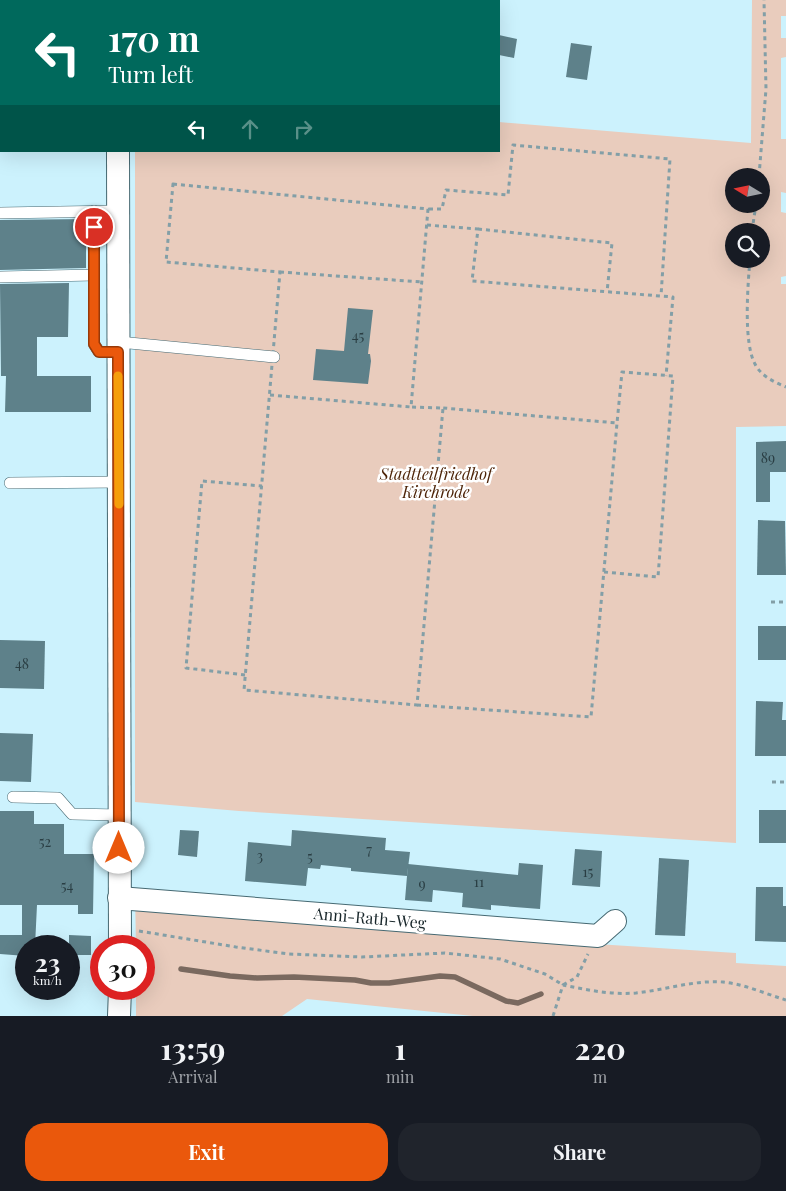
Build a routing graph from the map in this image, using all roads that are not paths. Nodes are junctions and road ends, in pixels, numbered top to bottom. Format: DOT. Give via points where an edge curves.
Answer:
graph roads {
  1 [pos="118,152"];
  2 [pos="94,211"];
  3 [pos="118,211"];
  4 [pos="0,212"];
  5 [pos="94,275"];
  6 [pos="0,277"];
  7 [pos="118,347"];
  8 [pos="274,357"];
  9 [pos="118,482"];
  10 [pos="10,483"];
  11 [pos="12,797"];
  12 [pos="119,815"];
  13 [pos="119,898"];
  14 [pos="615,921"];
  15 [pos="120,935"];
  16 [pos="120,1000"];
  17 [pos="119,1016"];
  1 -- 3 [label="street"];
  2 -- 3 [label="lane"];
  2 -- 4 [label="lane"];
  2 -- 5 [label="lane"];
  3 -- 7 [label="street"];
  5 -- 6 [label="lane"];
  5 -- 7 [label="lane" via="94,344 99,352"];
  7 -- 8 [label="lane"];
  7 -- 9 [label="street"];
  9 -- 10 [label="lane"];
  9 -- 12 [label="street"];
  11 -- 12 [label="lane" via="58,798 72,814"];
  12 -- 13 [label="street"];
  13 -- 14 [label="street, Anni-Rath-Weg" via="598,936"];
  13 -- 15 [label="street"];
  16 -- 17 [label="street"];
}
